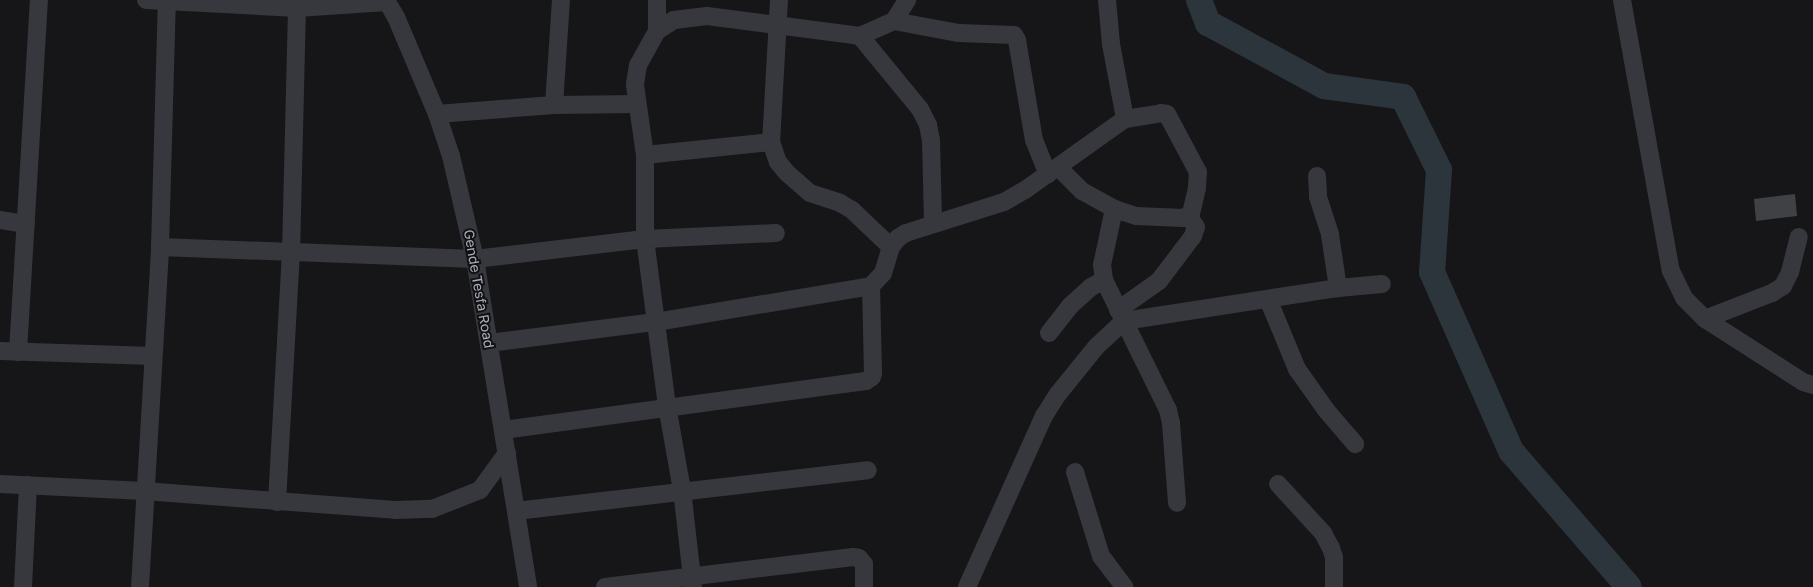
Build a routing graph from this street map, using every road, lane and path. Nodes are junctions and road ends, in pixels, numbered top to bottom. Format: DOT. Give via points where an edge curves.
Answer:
graph roads {
  1 [pos="39,0"];
  2 [pos="146,0"];
  3 [pos="561,0"];
  4 [pos="657,0"];
  5 [pos="780,0"];
  6 [pos="907,0"];
  7 [pos="1107,0"];
  8 [pos="1622,0"];
  9 [pos="167,1"];
  10 [pos="391,5"];
  11 [pos="297,8"];
  12 [pos="894,21"];
  13 [pos="779,27"];
  14 [pos="657,31"];
  15 [pos="860,36"];
  16 [pos="636,104"];
  17 [pos="554,105"];
  18 [pos="437,114"];
  19 [pos="1125,119"];
  20 [pos="771,142"];
  21 [pos="645,155"];
  22 [pos="1053,171"];
  23 [pos="1317,176"];
  24 [pos="1114,209"];
  25 [pos="1189,216"];
  26 [pos="0,220"];
  27 [pos="933,223"];
  28 [pos="26,224"];
  29 [pos="776,233"];
  30 [pos="1799,237"];
  31 [pos="645,239"];
  32 [pos="160,247"];
  33 [pos="891,247"];
  34 [pos="291,253"];
  35 [pos="475,259"];
  36 [pos="1104,280"];
  37 [pos="1382,284"];
  38 [pos="871,286"];
  39 [pos="1338,288"];
  40 [pos="1268,299"];
  41 [pos="1121,316"];
  42 [pos="1705,319"];
  43 [pos="656,322"];
  44 [pos="1049,333"];
  45 [pos="489,343"];
  46 [pos="0,351"];
  47 [pos="18,352"];
  48 [pos="153,356"];
  49 [pos="1813,386"];
  50 [pos="668,406"];
  51 [pos="503,430"];
  52 [pos="1355,444"];
  53 [pos="507,453"];
  54 [pos="868,470"];
  55 [pos="1075,472"];
  56 [pos="0,484"];
  57 [pos="1278,484"];
  58 [pos="28,485"];
  59 [pos="144,490"];
  60 [pos="682,490"];
  61 [pos="277,502"];
  62 [pos="1177,503"];
  63 [pos="516,511"];
  64 [pos="693,582"];
  65 [pos="23,587"];
  66 [pos="140,587"];
  67 [pos="528,587"];
  68 [pos="605,587"];
  69 [pos="864,587"];
  70 [pos="967,587"];
  71 [pos="1124,587"];
  72 [pos="1334,587"];
  1 -- 28 [label="street"];
  2 -- 9 [label="street"];
  3 -- 17 [label="street"];
  4 -- 14 [label="street"];
  5 -- 13 [label="street"];
  6 -- 12 [label="street"];
  7 -- 19 [label="street" via="1111,44"];
  8 -- 42 [label="street" via="1671,271 1684,298"];
  9 -- 11 [label="street"];
  9 -- 32 [label="street"];
  10 -- 11 [label="street"];
  10 -- 18 [label="street, Gende Tesfa Road"];
  11 -- 34 [label="street"];
  12 -- 15 [label="street"];
  12 -- 22 [label="street" via="959,33 1014,35 1034,140"];
  13 -- 14 [label="street" via="707,16 674,20"];
  13 -- 15 [label="street"];
  13 -- 20 [label="street"];
  14 -- 16 [label="street" via="638,65"];
  15 -- 27 [label="street" via="920,108 928,125"];
  16 -- 17 [label="street"];
  16 -- 21 [label="street"];
  17 -- 18 [label="street"];
  18 -- 35 [label="street, Gende Tesfa Road" via="452,156"];
  19 -- 22 [label="street"];
  19 -- 25 [label="street" via="1167,114 1198,172 1198,188"];
  20 -- 21 [label="street"];
  20 -- 33 [label="street" via="778,162 787,173 810,193 852,210"];
  21 -- 31 [label="street"];
  22 -- 24 [label="street"];
  22 -- 27 [label="street" via="1004,202"];
  23 -- 39 [label="street" via="1318,197 1330,235"];
  24 -- 25 [label="street" via="1136,216"];
  24 -- 36 [label="street" via="1102,265"];
  25 -- 41 [label="street" via="1196,227 1193,236 1159,281"];
  26 -- 28 [label="street"];
  27 -- 33 [label="street" via="906,233"];
  28 -- 47 [label="street"];
  29 -- 31 [label="street"];
  30 -- 42 [label="street" via="1783,286"];
  31 -- 35 [label="street"];
  31 -- 43 [label="street"];
  32 -- 34 [label="street"];
  32 -- 48 [label="street"];
  33 -- 38 [label="street" via="883,273"];
  34 -- 35 [label="street"];
  34 -- 61 [label="street"];
  35 -- 45 [label="street, Gende Tesfa Road"];
  36 -- 41 [label="street"];
  36 -- 44 [label="street" via="1070,306"];
  37 -- 39 [label="street"];
  38 -- 43 [label="street"];
  38 -- 50 [label="street" via="872,377 847,384"];
  39 -- 40 [label="street"];
  40 -- 41 [label="street"];
  40 -- 52 [label="street" via="1297,369"];
  41 -- 62 [label="street" via="1168,410"];
  41 -- 70 [label="street" via="1044,416"];
  42 -- 49 [label="street"];
  43 -- 45 [label="street"];
  43 -- 50 [label="street"];
  45 -- 51 [label="street, Gende Tesfa Road"];
  46 -- 47 [label="street"];
  47 -- 48 [label="street"];
  48 -- 59 [label="street"];
  50 -- 51 [label="street"];
  50 -- 60 [label="street"];
  51 -- 53 [label="street, Gende Tesfa Road"];
  53 -- 61 [label="street" via="480,490 432,509 395,510"];
  53 -- 63 [label="street, Gende Tesfa Road"];
  54 -- 60 [label="street"];
  55 -- 71 [label="street" via="1101,556"];
  56 -- 58 [label="street"];
  57 -- 72 [label="street" via="1323,533 1334,557"];
  58 -- 59 [label="street"];
  58 -- 65 [label="street"];
  59 -- 61 [label="street"];
  59 -- 66 [label="street"];
  60 -- 63 [label="street"];
  60 -- 64 [label="street"];
  63 -- 67 [label="street, Gende Tesfa Road"];
  64 -- 68 [label="street"];
  64 -- 69 [label="street" via="854,557 864,564"];
}
